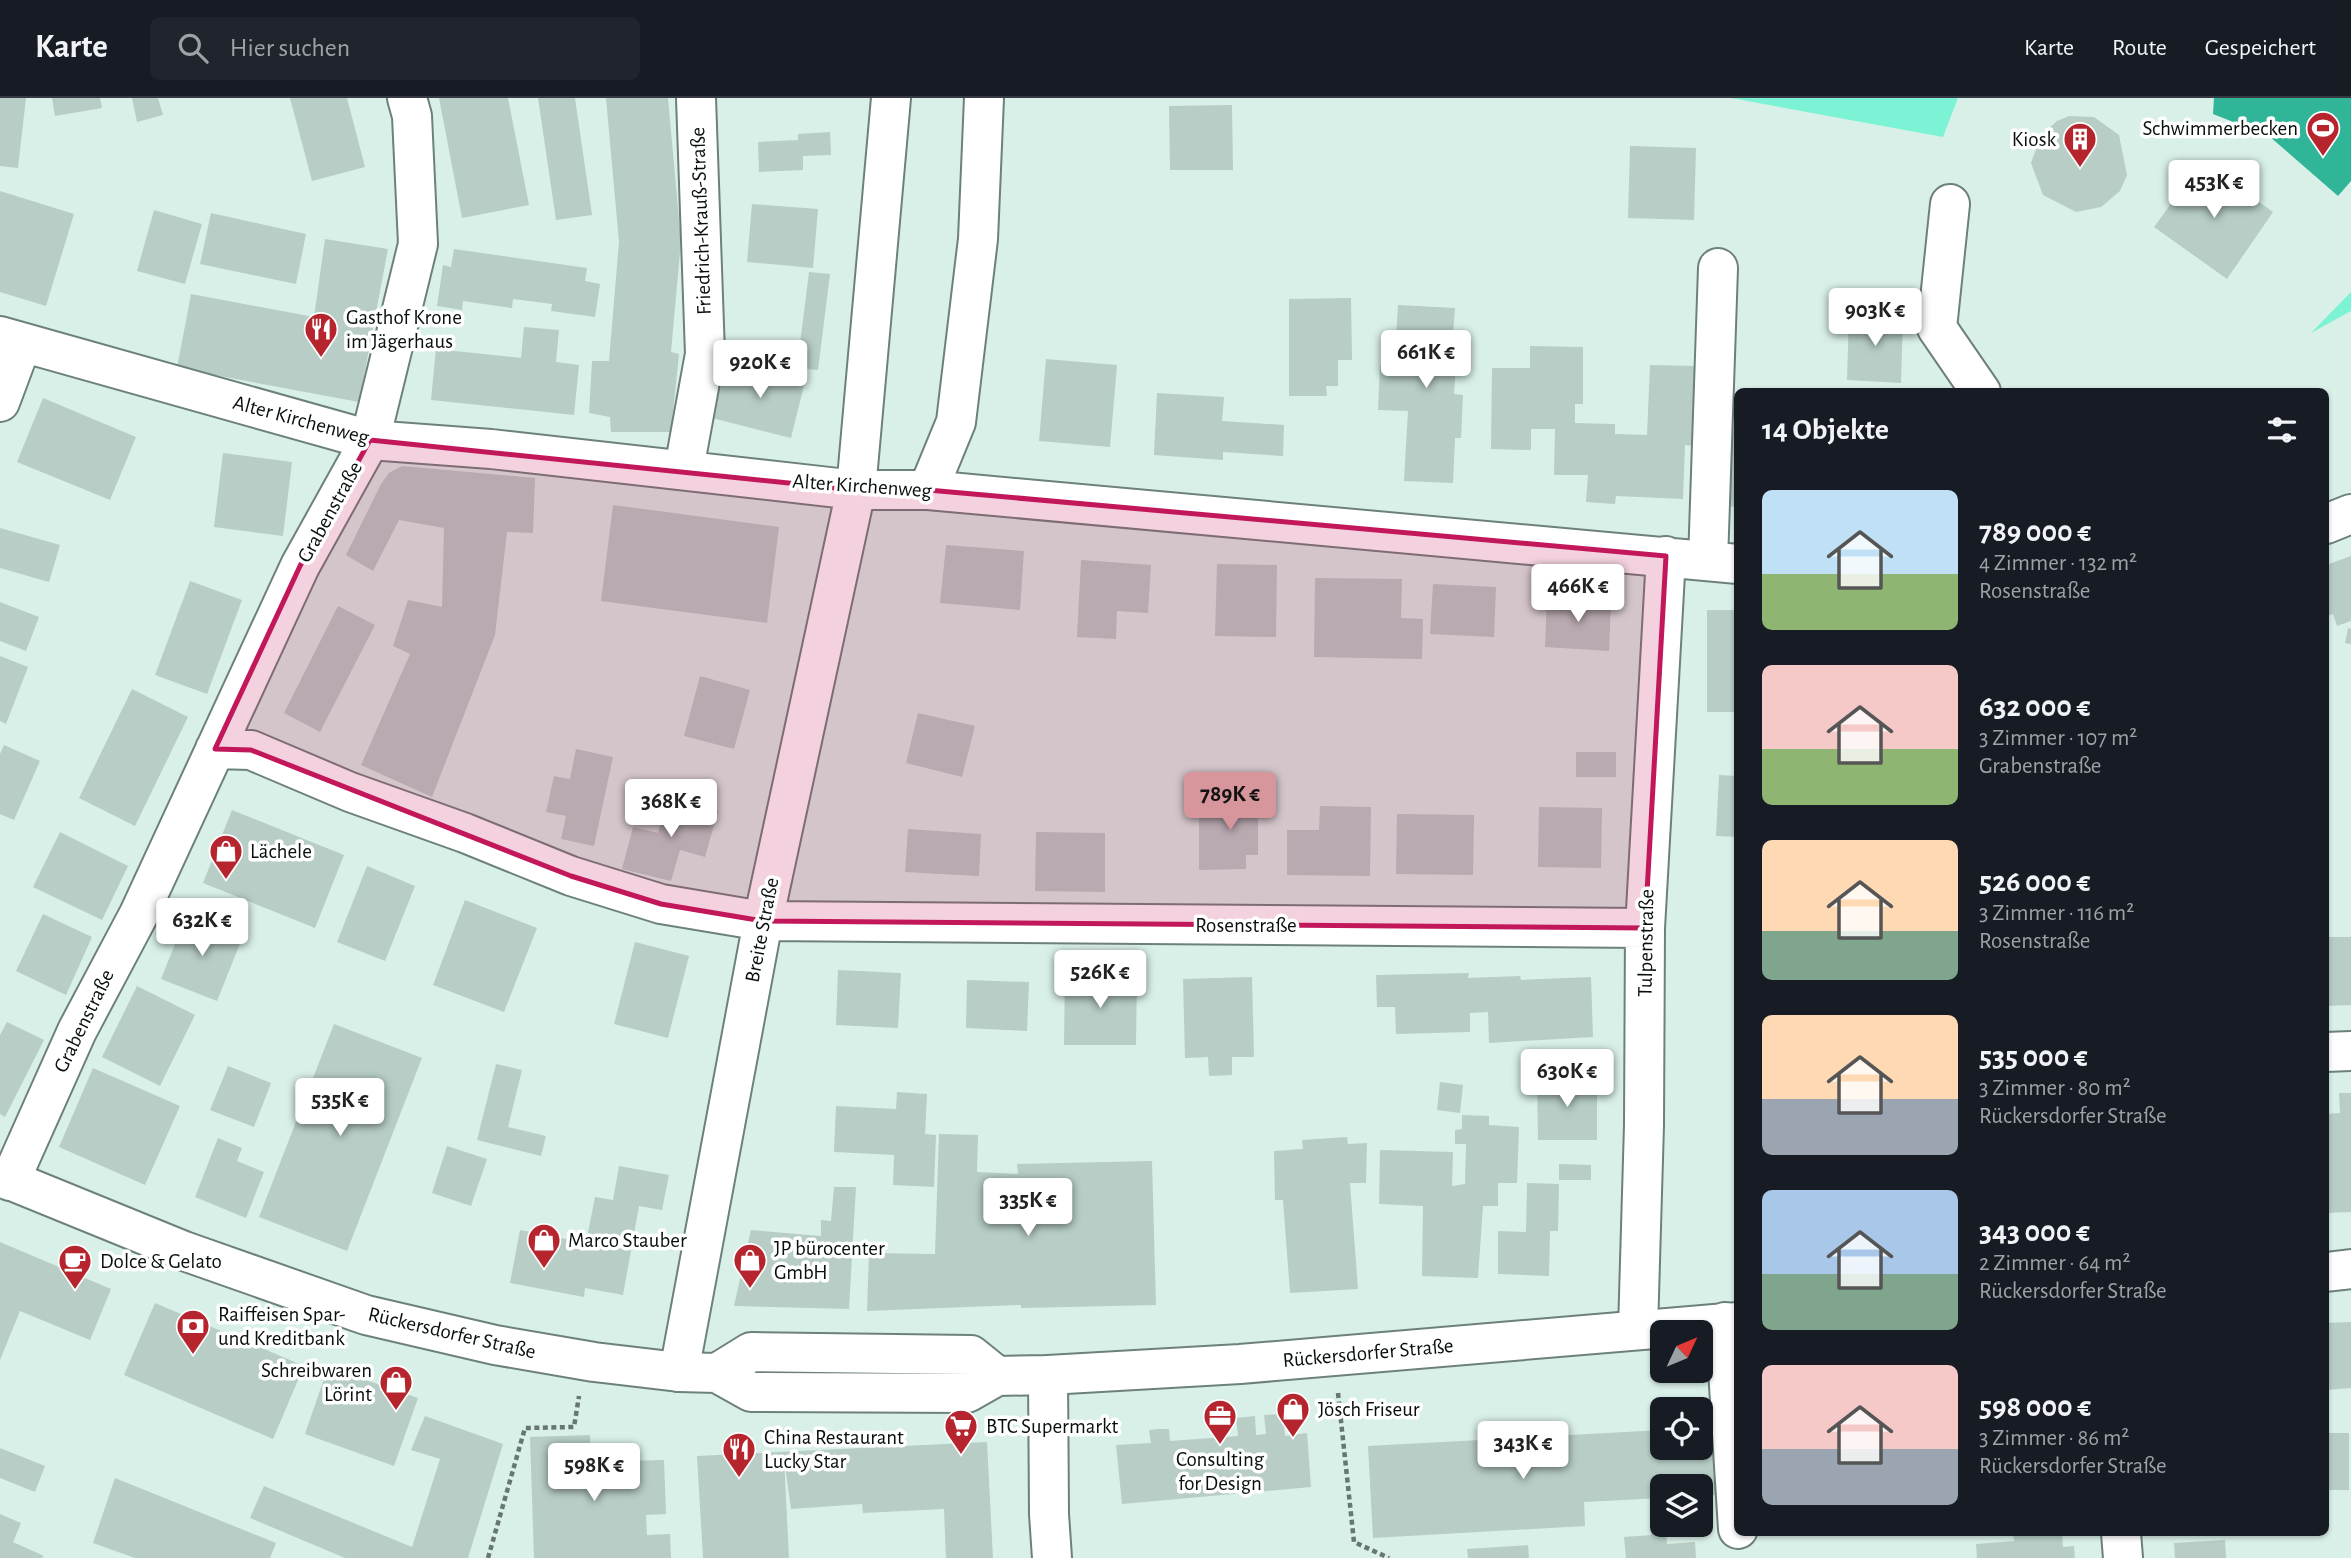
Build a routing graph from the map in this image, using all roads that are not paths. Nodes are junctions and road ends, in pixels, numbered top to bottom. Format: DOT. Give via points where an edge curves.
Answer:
graph roads {
  1 [pos="407,98"];
  2 [pos="696,98"];
  3 [pos="891,98"];
  4 [pos="984,98"];
  5 [pos="1951,204"];
  6 [pos="1718,268"];
  7 [pos="11,339"];
  8 [pos="1977,388"];
  9 [pos="0,402"];
  10 [pos="370,440"];
  11 [pos="684,469"];
  12 [pos="928,489"];
  13 [pos="856,490"];
  14 [pos="2351,514"];
  15 [pos="2329,523"];
  16 [pos="1666,556"];
  17 [pos="1723,563"];
  18 [pos="215,749"];
  19 [pos="763,921"];
  20 [pos="1645,928"];
  21 [pos="2351,1051"];
  22 [pos="2329,1052"];
  23 [pos="5,1178"];
  24 [pos="2351,1269"];
  25 [pos="2329,1272"];
  26 [pos="1732,1322"];
  27 [pos="1637,1330"];
  28 [pos="679,1372"];
  29 [pos="1048,1375"];
  30 [pos="1734,1392"];
  31 [pos="1738,1536"];
  32 [pos="2121,1536"];
  33 [pos="1052,1558"];
  34 [pos="1740,1558"];
  35 [pos="2123,1558"];
  1 -- 10 [label="street, Grabenstraße" via="412,116 418,244"];
  2 -- 11 [label="street, Friedrich-Krauß-Straße" via="705,354"];
  3 -- 13 [label="street, Breite Straße"];
  4 -- 12 [label="street" via="978,239 956,422"];
  5 -- 8 [label="street" via="1937,328"];
  6 -- 17 [label="street"];
  7 -- 9 [label="street"];
  7 -- 10 [label="street, Alter Kirchenweg"];
  10 -- 11 [label="street, Alter Kirchenweg"];
  10 -- 18 [label="street, Grabenstraße" via="300,566"];
  11 -- 13 [label="street, Alter Kirchenweg"];
  12 -- 13 [label="street, Alter Kirchenweg"];
  12 -- 16 [label="street, Alter Kirchenweg"];
  13 -- 19 [label="street, Breite Straße"];
  14 -- 15 [label="street"];
  16 -- 17 [label="street, Alter Kirchenweg"];
  16 -- 20 [label="street, Tulpenstraße"];
  18 -- 19 [label="street" via="251,750 571,876 661,904"];
  18 -- 23 [label="street, Grabenstraße" via="139,914"];
  19 -- 20 [label="street, Rosenstraße"];
  19 -- 28 [label="street, Breite Straße"];
  20 -- 27 [label="street, Tulpenstraße"];
  21 -- 22 [label="street"];
  23 -- 28 [label="street, Rückersdorfer Straße" via="184,1251 366,1315 495,1345"];
  24 -- 25 [label="street"];
  26 -- 27 [label="street, Rückersdorfer Straße"];
  26 -- 30 [label="street"];
  27 -- 29 [label="street, Rückersdorfer Straße" via="1240,1364"];
  28 -- 29 [label="street, Rückersdorfer Straße" via="717,1373 751,1392 967,1393 997,1376"];
  29 -- 33 [label="street"];
  31 -- 34 [label="street"];
  32 -- 35 [label="street"];
}
